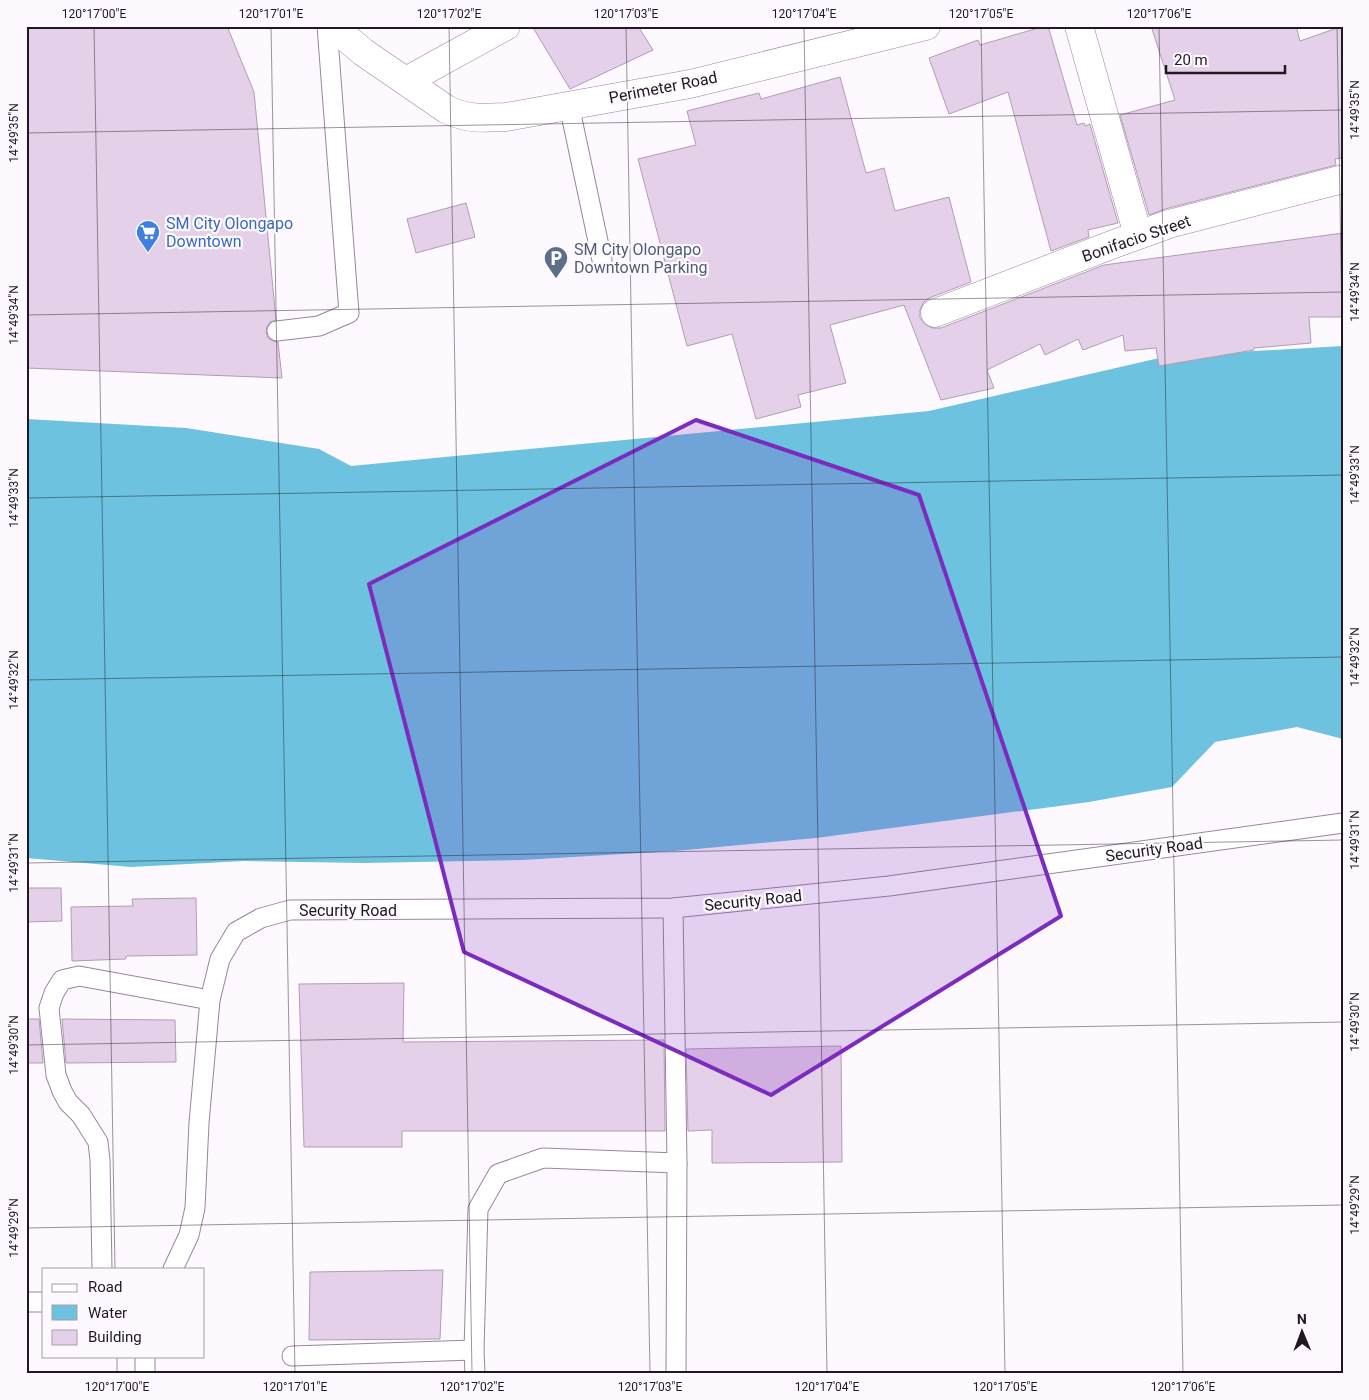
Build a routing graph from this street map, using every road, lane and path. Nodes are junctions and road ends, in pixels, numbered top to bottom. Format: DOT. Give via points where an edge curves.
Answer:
graph roads {
  1 [pos="327,26"];
  2 [pos="332,26"];
  3 [pos="506,26"];
  4 [pos="926,26"];
  5 [pos="1079,26"];
  6 [pos="406,81"];
  7 [pos="569,105"];
  8 [pos="1343,179"];
  9 [pos="1138,235"];
  10 [pos="602,260"];
  11 [pos="935,313"];
  12 [pos="277,330"];
  13 [pos="1343,823"];
  14 [pos="673,908"];
  15 [pos="210,1000"];
  16 [pos="677,1163"];
  17 [pos="102,1268"];
  18 [pos="173,1268"];
  19 [pos="26,1302"];
  20 [pos="42,1302"];
  21 [pos="474,1350"];
  22 [pos="292,1356"];
  23 [pos="145,1358"];
  24 [pos="145,1374"];
  25 [pos="475,1374"];
  26 [pos="676,1374"];
  1 -- 12 [label="lane" via="349,313 319,326"];
  2 -- 6 [label="street, Perimeter Road"];
  3 -- 6 [label="street"];
  4 -- 7 [label="street, Perimeter Road" via="690,84"];
  5 -- 9 [label="street"];
  6 -- 7 [label="street, Perimeter Road" via="461,116 506,117"];
  7 -- 10 [label="lane"];
  8 -- 9 [label="street, Bonifacio Street"];
  9 -- 11 [label="street, Bonifacio Street"];
  13 -- 14 [label="lane, Security Road" via="889,886"];
  14 -- 15 [label="lane, Security Road" via="290,910 261,918 236,932 220,959"];
  14 -- 16 [label="lane"];
  15 -- 17 [label="lane" via="79,976 62,980 54,994 49,1008 56,1075 68,1102 81,1115 98,1142"];
  15 -- 18 [label="lane, Security Road" via="195,1208 189,1235"];
  16 -- 21 [label="lane" via="543,1158 498,1174 478,1209"];
  16 -- 26 [label="lane"];
  19 -- 20 [label="lane"];
  21 -- 22 [label="lane"];
  21 -- 25 [label="lane"];
  23 -- 24 [label="lane"];
}
